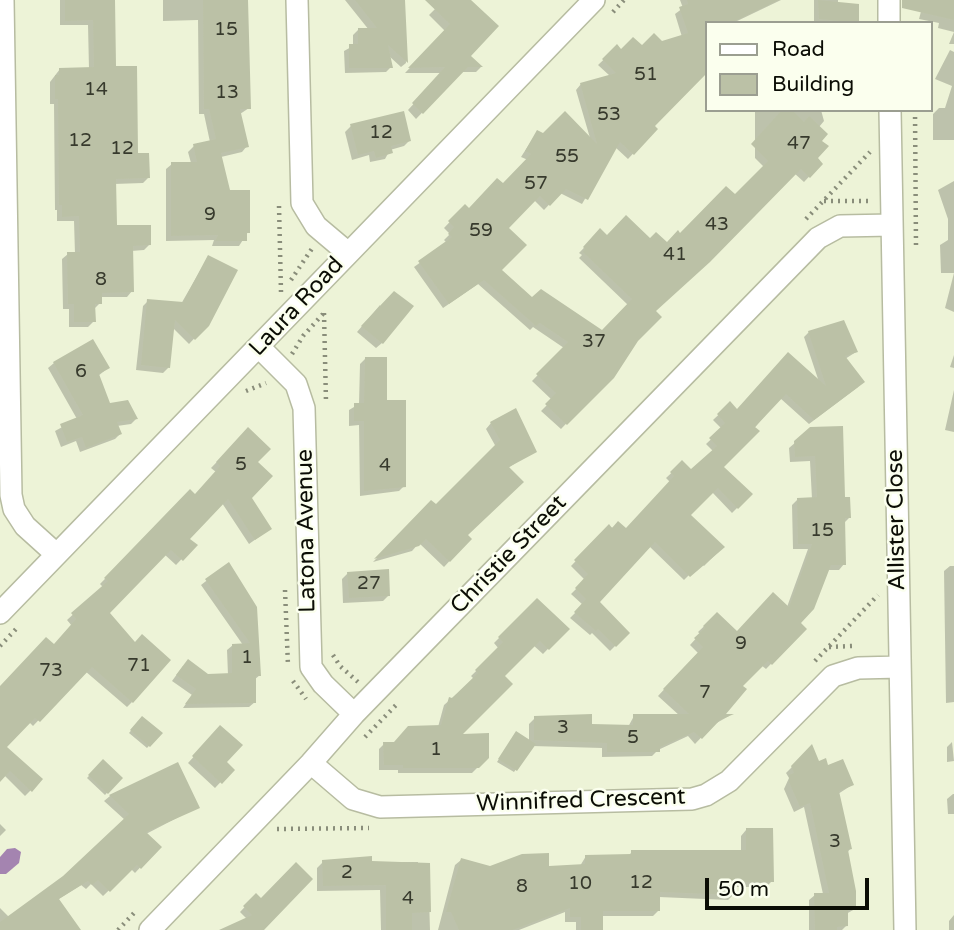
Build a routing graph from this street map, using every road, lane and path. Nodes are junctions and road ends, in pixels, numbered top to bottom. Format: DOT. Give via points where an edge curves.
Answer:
graph roads {
  1 [pos="3,0"];
  2 [pos="297,0"];
  3 [pos="594,0"];
  4 [pos="889,0"];
  5 [pos="889,21"];
  6 [pos="890,112"];
  7 [pos="823,201"];
  8 [pos="872,201"];
  9 [pos="892,225"];
  10 [pos="348,253"];
  11 [pos="260,348"];
  12 [pos="56,554"];
  13 [pos="878,595"];
  14 [pos="0,613"];
  15 [pos="810,666"];
  16 [pos="900,667"];
  17 [pos="354,714"];
  18 [pos="311,764"];
  19 [pos="150,930"];
  20 [pos="905,930"];
  1 -- 12 [label="street" via="11,495 25,526"];
  2 -- 10 [label="street" via="302,202 316,226"];
  3 -- 10 [label="street, Laura Road"];
  4 -- 5 [label="street"];
  6 -- 9 [label="street, Allister Close"];
  7 -- 8 [label="path"];
  9 -- 16 [label="street, Allister Close"];
  9 -- 17 [label="street, Christie Street" via="845,225 822,234"];
  10 -- 11 [label="street, Laura Road"];
  11 -- 12 [label="street, Laura Road"];
  11 -- 17 [label="street, Latona Avenue" via="296,384 304,408 312,667"];
  12 -- 14 [label="street, Laura Road"];
  13 -- 15 [label="path"];
  16 -- 18 [label="street, Winnifred Crescent" via="858,668 833,676 729,781 692,799 370,806 353,799"];
  16 -- 20 [label="street, Allister Close"];
  17 -- 18 [label="street, Christie Street"];
  18 -- 19 [label="street, Christie Street"];
}
